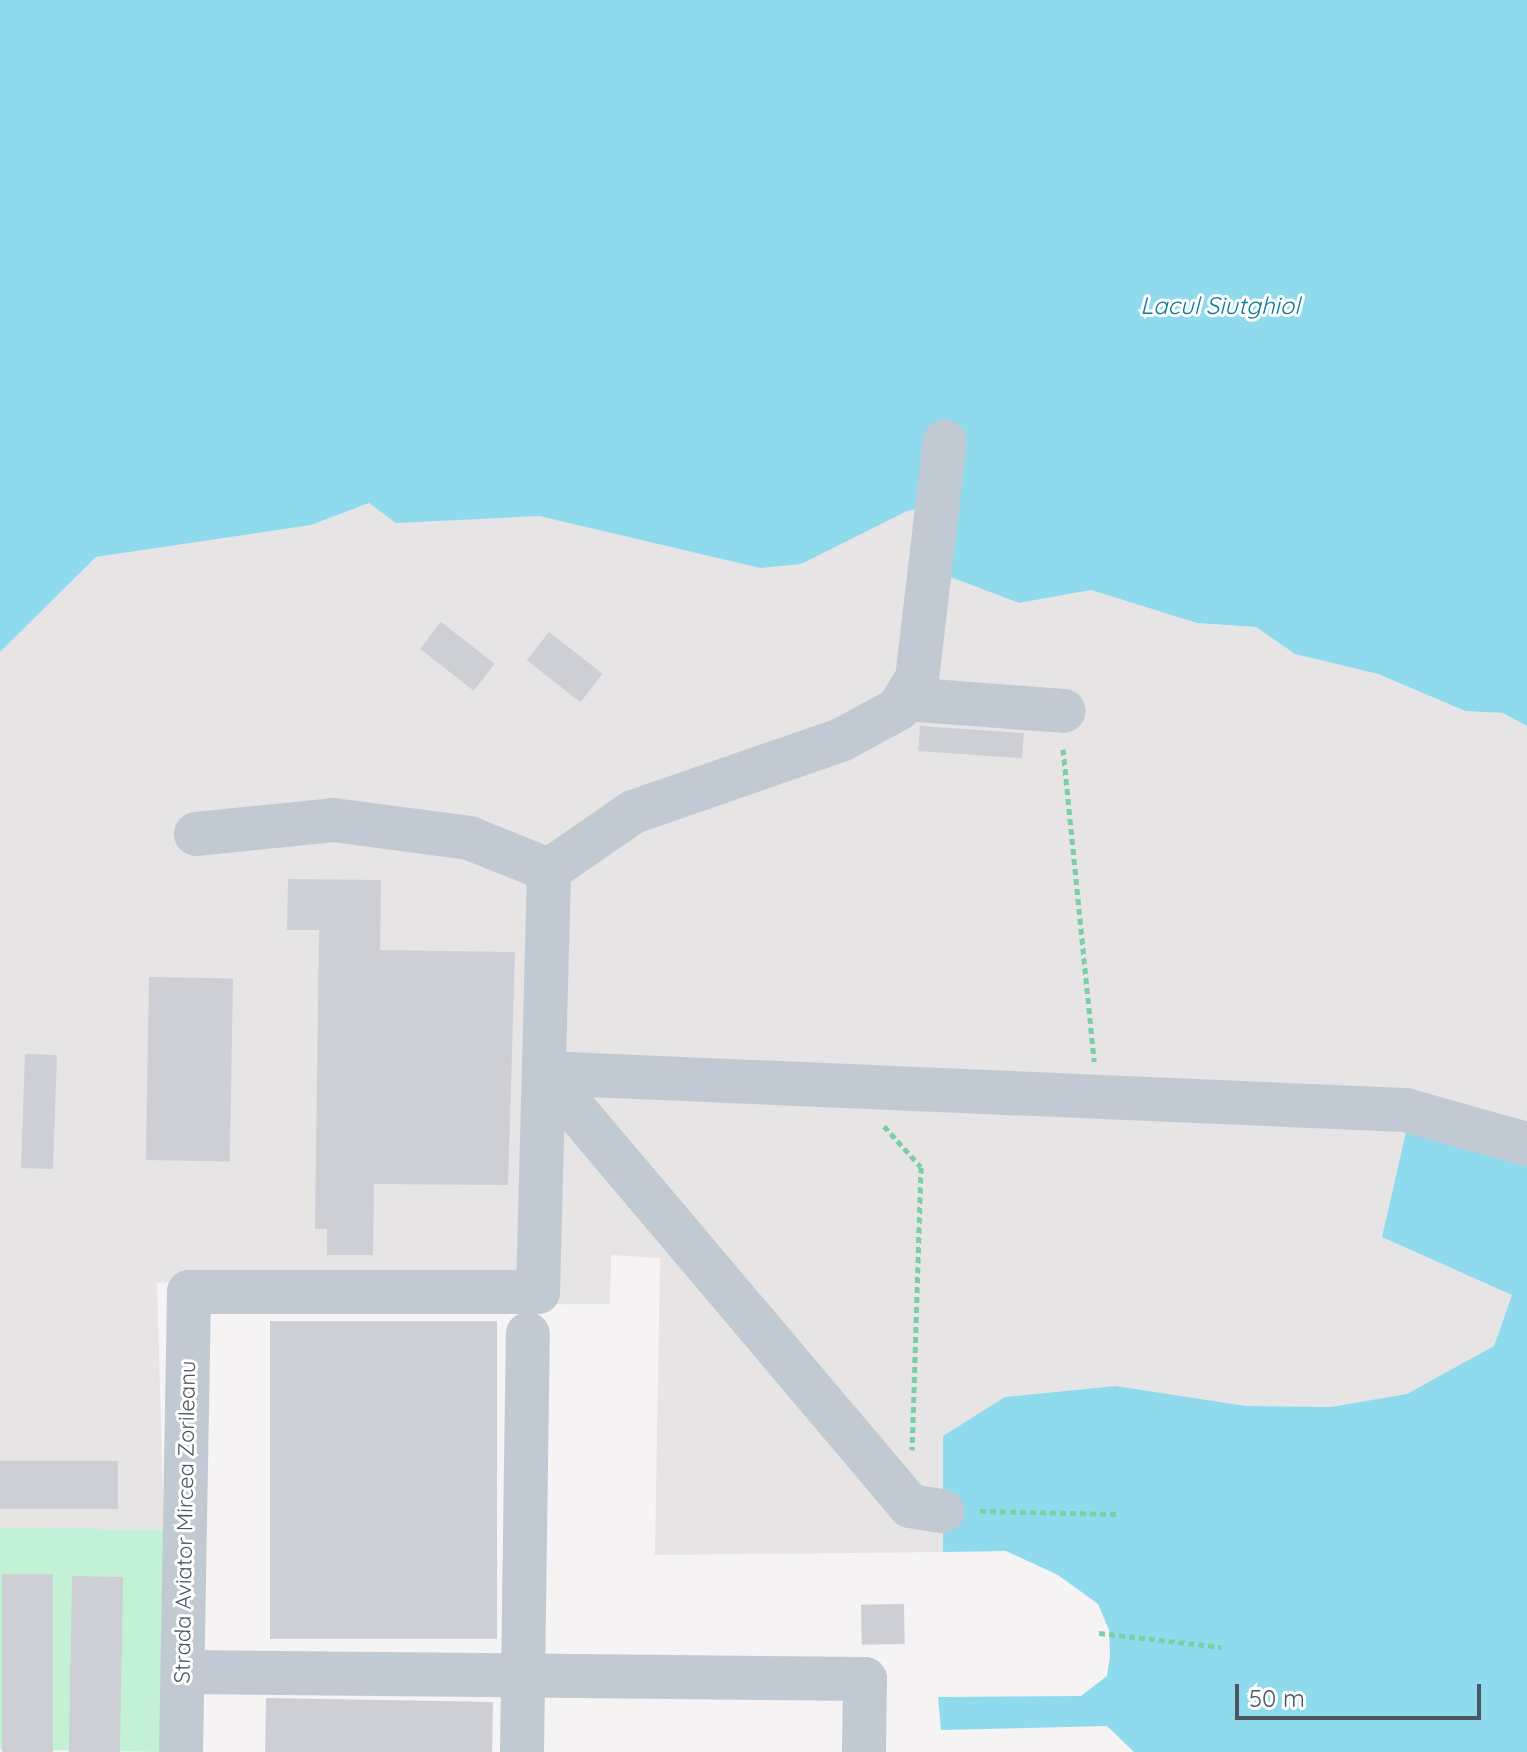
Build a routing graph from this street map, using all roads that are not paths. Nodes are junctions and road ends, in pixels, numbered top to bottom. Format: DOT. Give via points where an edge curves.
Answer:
graph roads {
  1 [pos="945,442"];
  2 [pos="905,699"];
  3 [pos="1064,711"];
  4 [pos="196,834"];
  5 [pos="549,870"];
  6 [pos="544,1073"];
  7 [pos="1527,1144"];
  8 [pos="528,1334"];
  9 [pos="926,1508"];
  10 [pos="183,1672"];
  11 [pos="523,1675"];
  12 [pos="181,1752"];
  13 [pos="522,1752"];
  14 [pos="864,1752"];
  1 -- 2 [label="street" via="917,679"];
  2 -- 3 [label="street"];
  2 -- 5 [label="street" via="898,709 841,740 633,812"];
  4 -- 5 [label="street" via="333,820 469,838"];
  5 -- 6 [label="street"];
  6 -- 7 [label="street" via="1405,1110"];
  6 -- 9 [label="street"];
  6 -- 10 [label="street, Strada Aviator Mircea Zorileanu" via="538,1292 189,1292"];
  8 -- 11 [label="street"];
  10 -- 11 [label="street"];
  10 -- 12 [label="street, Strada Aviator Mircea Zorileanu"];
  11 -- 13 [label="street"];
  11 -- 14 [label="street" via="865,1679"];
}
